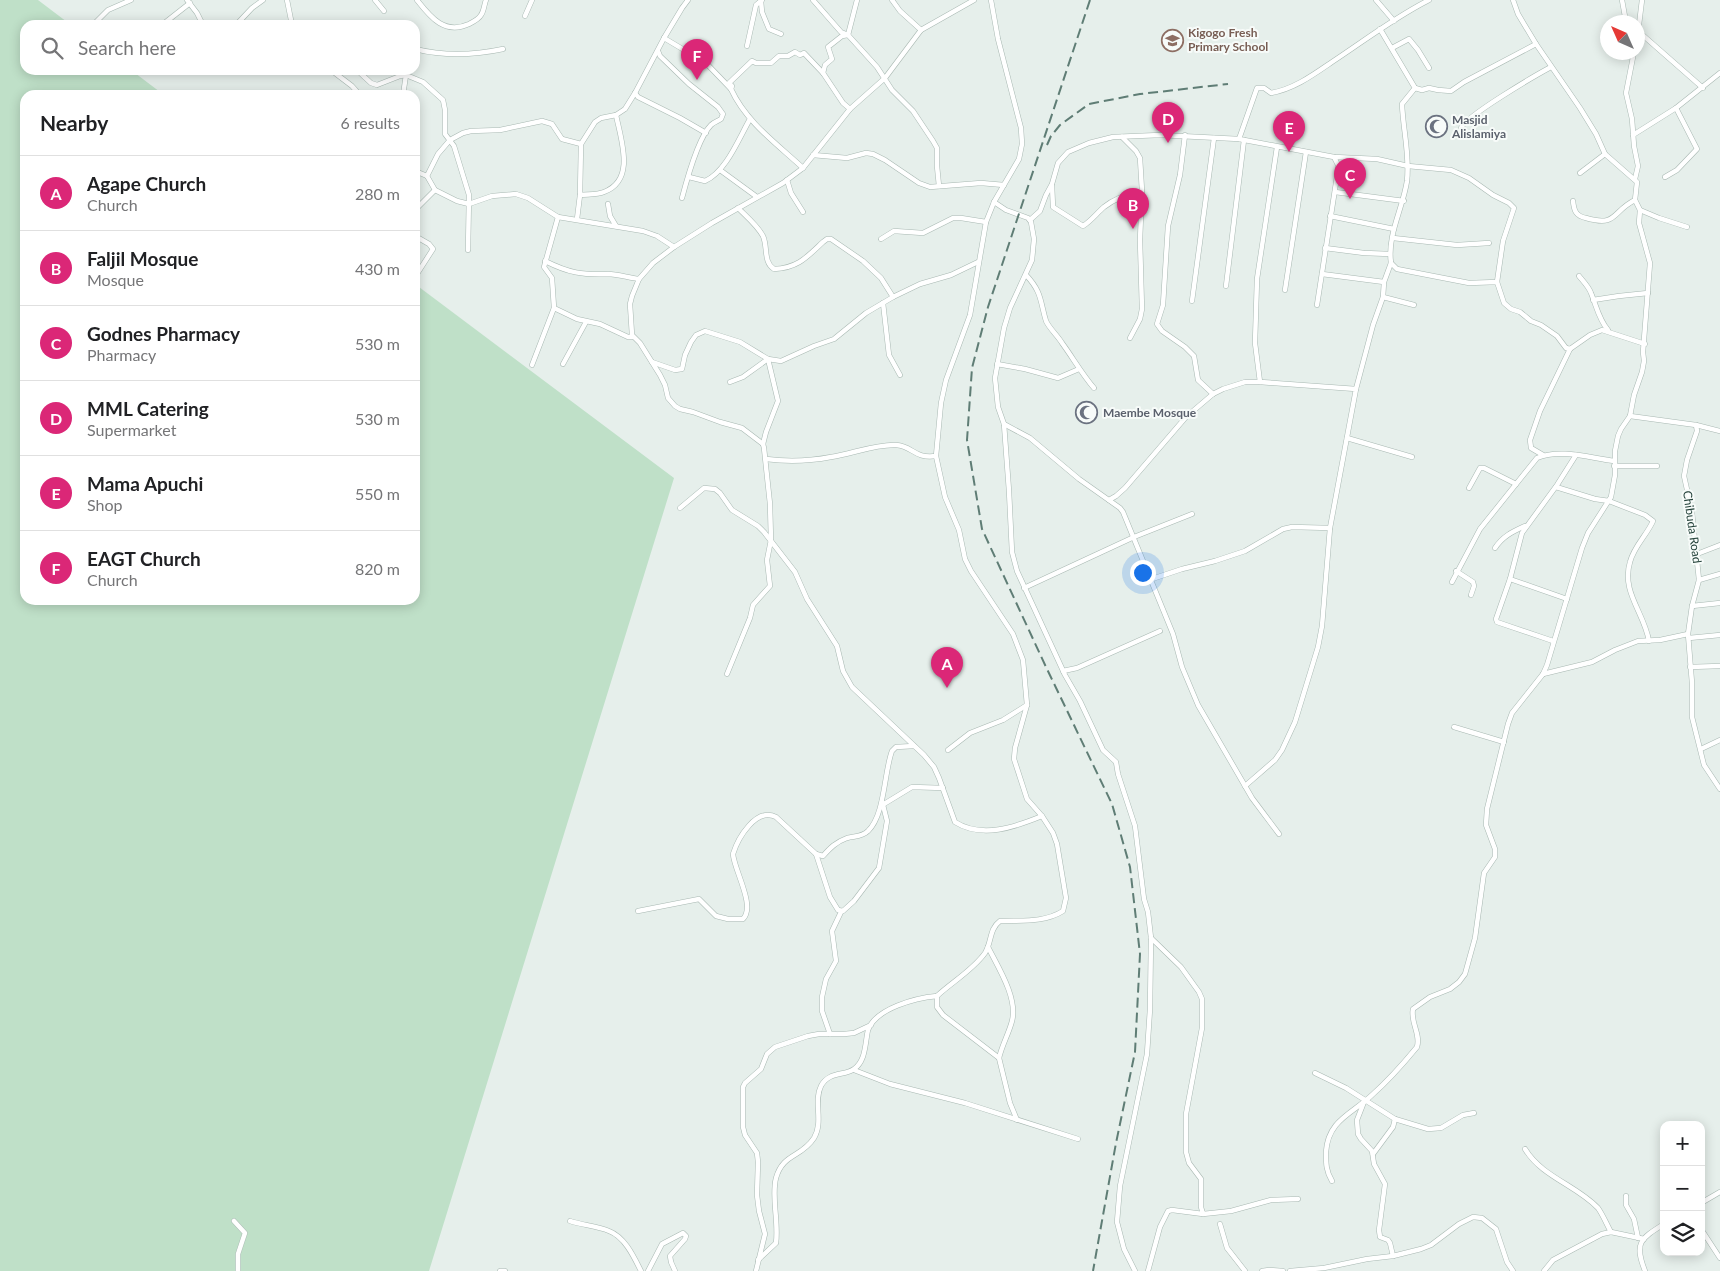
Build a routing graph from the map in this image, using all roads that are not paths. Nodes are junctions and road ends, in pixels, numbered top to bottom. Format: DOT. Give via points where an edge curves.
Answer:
graph roads {
  1 [pos="131,0"];
  2 [pos="263,0"];
  3 [pos="287,0"];
  4 [pos="374,0"];
  5 [pos="417,0"];
  6 [pos="486,0"];
  7 [pos="532,0"];
  8 [pos="688,0"];
  9 [pos="762,0"];
  10 [pos="813,0"];
  11 [pos="857,0"];
  12 [pos="892,0"];
  13 [pos="974,0"];
  14 [pos="991,0"];
  15 [pos="1376,0"];
  16 [pos="1427,0"];
  17 [pos="1513,0"];
  18 [pos="1622,0"];
  19 [pos="1642,0"];
  20 [pos="188,2"];
  21 [pos="384,11"];
  22 [pos="1625,15"];
  23 [pos="1640,15"];
  24 [pos="526,16"];
  25 [pos="98,20"];
  26 [pos="168,20"];
  27 [pos="200,20"];
  28 [pos="241,20"];
  29 [pos="291,20"];
  30 [pos="1394,21"];
  31 [pos="1380,29"];
  32 [pos="921,30"];
  33 [pos="781,34"];
  34 [pos="848,36"];
  35 [pos="664,38"];
  36 [pos="1645,38"];
  37 [pos="1536,44"];
  38 [pos="747,46"];
  39 [pos="1392,48"];
  40 [pos="503,49"];
  41 [pos="420,50"];
  42 [pos="658,51"];
  43 [pos="1632,60"];
  44 [pos="1551,67"];
  45 [pos="1429,68"];
  46 [pos="1720,72"];
  47 [pos="823,73"];
  48 [pos="338,75"];
  49 [pos="362,75"];
  50 [pos="406,75"];
  51 [pos="885,78"];
  52 [pos="1415,88"];
  53 [pos="1703,88"];
  54 [pos="731,89"];
  55 [pos="356,90"];
  56 [pos="404,90"];
  57 [pos="635,93"];
  58 [pos="1676,108"];
  59 [pos="850,109"];
  60 [pos="616,115"];
  61 [pos="750,119"];
  62 [pos="1461,128"];
  63 [pos="706,133"];
  64 [pos="1185,135"];
  65 [pos="1633,135"];
  66 [pos="1122,137"];
  67 [pos="1214,138"];
  68 [pos="450,140"];
  69 [pos="1242,140"];
  70 [pos="581,144"];
  71 [pos="1278,147"];
  72 [pos="1306,152"];
  73 [pos="1605,154"];
  74 [pos="813,155"];
  75 [pos="1334,157"];
  76 [pos="1408,166"];
  77 [pos="803,168"];
  78 [pos="720,170"];
  79 [pos="1580,172"];
  80 [pos="420,173"];
  81 [pos="426,176"];
  82 [pos="689,177"];
  83 [pos="1665,177"];
  84 [pos="1635,179"];
  85 [pos="787,180"];
  86 [pos="1052,184"];
  87 [pos="1004,185"];
  88 [pos="939,186"];
  89 [pos="435,190"];
  90 [pos="1142,191"];
  91 [pos="1335,192"];
  92 [pos="580,195"];
  93 [pos="756,197"];
  94 [pos="682,198"];
  95 [pos="1634,200"];
  96 [pos="1404,201"];
  97 [pos="1573,201"];
  98 [pos="994,202"];
  99 [pos="469,204"];
  100 [pos="608,204"];
  101 [pos="420,205"];
  102 [pos="738,208"];
  103 [pos="1640,210"];
  104 [pos="803,212"];
  105 [pos="1330,216"];
  106 [pos="558,217"];
  107 [pos="577,219"];
  108 [pos="1030,220"];
  109 [pos="986,222"];
  110 [pos="616,226"];
  111 [pos="1687,227"];
  112 [pos="1394,229"];
  113 [pos="1393,238"];
  114 [pos="420,239"];
  115 [pos="881,239"];
  116 [pos="1489,243"];
  117 [pos="674,247"];
  118 [pos="1325,248"];
  119 [pos="468,250"];
  120 [pos="1390,254"];
  121 [pos="545,261"];
  122 [pos="978,262"];
  123 [pos="1391,263"];
  124 [pos="420,270"];
  125 [pos="1322,274"];
  126 [pos="1026,275"];
  127 [pos="1579,276"];
  128 [pos="639,279"];
  129 [pos="1384,282"];
  130 [pos="1498,282"];
  131 [pos="1226,286"];
  132 [pos="1285,290"];
  133 [pos="1648,293"];
  134 [pos="1383,296"];
  135 [pos="893,297"];
  136 [pos="1593,300"];
  137 [pos="1192,301"];
  138 [pos="883,303"];
  139 [pos="1317,305"];
  140 [pos="1414,305"];
  141 [pos="554,308"];
  142 [pos="586,322"];
  143 [pos="1609,331"];
  144 [pos="633,337"];
  145 [pos="1130,338"];
  146 [pos="1645,344"];
  147 [pos="1570,349"];
  148 [pos="768,359"];
  149 [pos="651,361"];
  150 [pos="563,364"];
  151 [pos="997,364"];
  152 [pos="532,365"];
  153 [pos="1079,369"];
  154 [pos="900,375"];
  155 [pos="730,382"];
  156 [pos="1260,382"];
  157 [pos="1094,388"];
  158 [pos="1356,389"];
  159 [pos="1213,394"];
  160 [pos="1630,416"];
  161 [pos="1004,424"];
  162 [pos="1696,425"];
  163 [pos="1720,430"];
  164 [pos="1347,438"];
  165 [pos="763,444"];
  166 [pos="1543,455"];
  167 [pos="1576,455"];
  168 [pos="936,456"];
  169 [pos="1412,457"];
  170 [pos="766,459"];
  171 [pos="1614,463"];
  172 [pos="1657,466"];
  173 [pos="1516,484"];
  174 [pos="1556,487"];
  175 [pos="1469,488"];
  176 [pos="1116,496"];
  177 [pos="1108,500"];
  178 [pos="1609,501"];
  179 [pos="680,508"];
  180 [pos="1120,508"];
  181 [pos="1192,514"];
  182 [pos="1526,526"];
  183 [pos="1330,528"];
  184 [pos="1134,537"];
  185 [pos="771,540"];
  186 [pos="1720,545"];
  187 [pos="1495,548"];
  188 [pos="1697,554"];
  189 [pos="1456,571"];
  190 [pos="1720,574"];
  191 [pos="1152,579"];
  192 [pos="1510,579"];
  193 [pos="1699,580"];
  194 [pos="1452,582"];
  195 [pos="1024,588"];
  196 [pos="1471,595"];
  197 [pos="1567,599"];
  198 [pos="1720,603"];
  199 [pos="1692,606"];
  200 [pos="1160,631"];
  201 [pos="1720,635"];
  202 [pos="1688,636"];
  203 [pos="1553,641"];
  204 [pos="1649,641"];
  205 [pos="1720,666"];
  206 [pos="1690,667"];
  207 [pos="1063,671"];
  208 [pos="727,674"];
  209 [pos="1543,674"];
  210 [pos="1027,705"];
  211 [pos="1454,727"];
  212 [pos="1720,740"];
  213 [pos="1504,742"];
  214 [pos="914,746"];
  215 [pos="1701,749"];
  216 [pos="948,750"];
  217 [pos="1246,786"];
  218 [pos="943,788"];
  219 [pos="1720,789"];
  220 [pos="883,802"];
  221 [pos="1042,816"];
  222 [pos="1279,834"];
  223 [pos="816,854"];
  224 [pos="638,911"];
  225 [pos="841,912"];
  226 [pos="1151,938"];
  227 [pos="988,947"];
  228 [pos="937,996"];
  229 [pos="870,1025"];
  230 [pos="830,1034"];
  231 [pos="999,1058"];
  232 [pos="854,1070"];
  233 [pos="1315,1073"];
  234 [pos="1365,1101"];
  235 [pos="1474,1112"];
  236 [pos="1395,1119"];
  237 [pos="1017,1120"];
  238 [pos="1078,1139"];
  239 [pos="1525,1149"];
  240 [pos="1373,1154"];
  241 [pos="1332,1181"];
  242 [pos="1720,1192"];
  243 [pos="1626,1196"];
  244 [pos="1298,1199"];
  245 [pos="1705,1201"];
  246 [pos="1203,1214"];
  247 [pos="234,1221"];
  248 [pos="570,1221"];
  249 [pos="1220,1224"];
  250 [pos="1660,1227"];
  251 [pos="1611,1232"];
  252 [pos="1705,1235"];
  253 [pos="1638,1238"];
  254 [pos="1644,1239"];
  255 [pos="1394,1256"];
  256 [pos="1720,1258"];
  257 [pos="758,1260"];
  258 [pos="1270,1270"];
  259 [pos="238,1271"];
  260 [pos="500,1271"];
  261 [pos="505,1271"];
  262 [pos="641,1271"];
  263 [pos="648,1271"];
  264 [pos="675,1271"];
  265 [pos="756,1271"];
  266 [pos="1135,1271"];
  267 [pos="1148,1271"];
  268 [pos="1245,1271"];
  269 [pos="1262,1271"];
  270 [pos="1283,1271"];
  271 [pos="1290,1271"];
  272 [pos="1513,1271"];
  273 [pos="1544,1271"];
  274 [pos="1645,1271"];
  1 -- 25 [label="street" via="108,10"];
  2 -- 28 [label="street"];
  3 -- 29 [label="street"];
  4 -- 21 [label="street"];
  5 -- 6 [label="street" via="436,21 459,28 481,16"];
  7 -- 24 [label="street"];
  8 -- 35 [label="street"];
  9 -- 33 [label="street" via="762,12 769,29"];
  9 -- 38 [label="street" via="756,5"];
  10 -- 34 [label="street"];
  11 -- 34 [label="street"];
  12 -- 32 [label="street"];
  13 -- 32 [label="street"];
  14 -- 87 [label="street" via="1022,137 1019,159"];
  15 -- 30 [label="street"];
  16 -- 30 [label="street"];
  17 -- 37 [label="street"];
  18 -- 22 [label="street"];
  19 -- 23 [label="street"];
  20 -- 26 [label="street"];
  20 -- 27 [label="street"];
  30 -- 31 [label="street"];
  31 -- 39 [label="street"];
  31 -- 69 [label="street" via="1284,91 1271,93 1257,88"];
  32 -- 51 [label="street"];
  34 -- 47 [label="street" via="842,36 828,47 832,59 825,65"];
  34 -- 51 [label="street"];
  35 -- 42 [label="street"];
  35 -- 54 [label="street" via="706,63"];
  36 -- 53 [label="street"];
  37 -- 44 [label="street"];
  37 -- 52 [label="street" via="1452,90"];
  39 -- 45 [label="street" via="1409,39"];
  39 -- 52 [label="street"];
  40 -- 41 [label="street" via="484,53"];
  42 -- 57 [label="street"];
  42 -- 63 [label="street" via="722,112 722,119 712,124"];
  43 -- 65 [label="street" via="1626,93"];
  44 -- 62 [label="street" via="1468,119"];
  44 -- 73 [label="street" via="1580,108"];
  46 -- 53 [label="street"];
  47 -- 54 [label="street" via="804,53 795,52 779,56 770,63 752,61 729,83"];
  47 -- 59 [label="street"];
  48 -- 55 [label="street"];
  49 -- 50 [label="street" via="377,85"];
  50 -- 56 [label="street"];
  50 -- 68 [label="street" via="423,82 443,100 445,134"];
  51 -- 59 [label="street"];
  51 -- 88 [label="street" via="913,111 936,146"];
  52 -- 76 [label="street" via="1402,104"];
  53 -- 58 [label="street"];
  54 -- 61 [label="street"];
  57 -- 60 [label="street" via="625,109"];
  57 -- 63 [label="street"];
  58 -- 65 [label="street"];
  58 -- 83 [label="street" via="1697,149 1677,170"];
  59 -- 74 [label="street"];
  60 -- 70 [label="street" via="595,122"];
  60 -- 92 [label="street" via="624,158 622,177 604,192"];
  61 -- 77 [label="street"];
  61 -- 78 [label="street"];
  63 -- 82 [label="street"];
  64 -- 66 [label="street"];
  64 -- 67 [label="street"];
  64 -- 159 [label="street" via="1168,226 1163,305 1157,324 1191,353 1198,380"];
  65 -- 84 [label="street" via="1638,166"];
  66 -- 86 [label="street" via="1089,143 1068,152 1058,163"];
  66 -- 90 [label="street" via="1140,158"];
  67 -- 69 [label="street"];
  67 -- 137 [label="street"];
  68 -- 70 [label="street" via="471,131 500,130 542,121 552,124 562,139"];
  68 -- 81 [label="street"];
  68 -- 99 [label="street" via="466,183"];
  69 -- 71 [label="street"];
  69 -- 131 [label="street"];
  70 -- 92 [label="street"];
  71 -- 72 [label="street"];
  71 -- 156 [label="street" via="1257,278 1255,343"];
  72 -- 75 [label="street"];
  72 -- 132 [label="street"];
  73 -- 79 [label="street"];
  73 -- 84 [label="street"];
  74 -- 77 [label="street"];
  74 -- 88 [label="street" via="847,158 866,152 886,160 919,183"];
  75 -- 76 [label="street" via="1377,159"];
  75 -- 91 [label="street" via="1338,165"];
  76 -- 96 [label="street"];
  76 -- 130 [label="street" via="1451,170 1513,206 1503,241"];
  77 -- 85 [label="street"];
  78 -- 82 [label="street" via="705,181"];
  78 -- 93 [label="street"];
  80 -- 81 [label="street"];
  81 -- 89 [label="street"];
  82 -- 94 [label="street"];
  84 -- 95 [label="street"];
  85 -- 93 [label="street"];
  85 -- 104 [label="street"];
  86 -- 90 [label="street" via="1053,207 1082,226 1113,201"];
  86 -- 108 [label="street" via="1040,211"];
  87 -- 88 [label="street"];
  87 -- 98 [label="street"];
  89 -- 99 [label="street" via="457,202"];
  89 -- 101 [label="street"];
  90 -- 145 [label="street" via="1142,309"];
  91 -- 96 [label="street"];
  91 -- 105 [label="street"];
  92 -- 107 [label="street"];
  93 -- 102 [label="street"];
  95 -- 97 [label="street" via="1609,220 1600,222 1579,216"];
  95 -- 103 [label="street"];
  96 -- 112 [label="street"];
  98 -- 108 [label="street"];
  98 -- 109 [label="street"];
  99 -- 106 [label="street" via="487,197 516,194"];
  99 -- 119 [label="street"];
  100 -- 110 [label="street"];
  102 -- 117 [label="street"];
  102 -- 135 [label="street" via="762,233 769,264 774,270 799,264 830,239 881,278"];
  103 -- 111 [label="street"];
  103 -- 133 [label="street" via="1639,223 1650,263"];
  105 -- 112 [label="street"];
  105 -- 118 [label="street"];
  106 -- 107 [label="street"];
  106 -- 121 [label="street"];
  107 -- 110 [label="street"];
  108 -- 126 [label="street" via="1034,239 1032,260"];
  109 -- 115 [label="street" via="953,218 929,231 894,231"];
  109 -- 122 [label="street"];
  110 -- 117 [label="street" via="652,234"];
  112 -- 113 [label="street"];
  113 -- 116 [label="street" via="1456,245"];
  113 -- 120 [label="street"];
  114 -- 124 [label="street" via="433,250"];
  117 -- 128 [label="street"];
  118 -- 120 [label="street"];
  118 -- 125 [label="street"];
  120 -- 123 [label="street"];
  121 -- 128 [label="street" via="566,271"];
  121 -- 141 [label="street" via="545,270 552,278"];
  122 -- 135 [label="street"];
  122 -- 168 [label="street" via="970,315 941,403"];
  123 -- 129 [label="street"];
  123 -- 130 [label="street" via="1397,269 1469,283"];
  125 -- 129 [label="street"];
  125 -- 139 [label="street"];
  126 -- 151 [label="street" via="1010,308"];
  126 -- 153 [label="street" via="1038,291 1046,322"];
  127 -- 136 [label="street"];
  128 -- 144 [label="street" via="630,304"];
  129 -- 134 [label="street"];
  130 -- 147 [label="street" via="1504,303 1541,325"];
  133 -- 136 [label="street"];
  133 -- 146 [label="street"];
  134 -- 140 [label="street"];
  134 -- 158 [label="street"];
  135 -- 138 [label="street"];
  136 -- 143 [label="street"];
  138 -- 148 [label="street" via="834,339 781,361"];
  138 -- 154 [label="street" via="888,347"];
  141 -- 142 [label="street"];
  141 -- 152 [label="street"];
  142 -- 144 [label="street"];
  142 -- 150 [label="street"];
  143 -- 146 [label="street"];
  143 -- 147 [label="street" via="1590,335"];
  144 -- 149 [label="street"];
  146 -- 160 [label="street" via="1642,372"];
  147 -- 166 [label="street" via="1540,411 1530,440 1532,448"];
  148 -- 149 [label="street" via="740,342 704,331 694,338 682,369 675,370"];
  148 -- 155 [label="street"];
  148 -- 165 [label="street" via="778,401"];
  149 -- 165 [label="street" via="664,382 668,398 677,408 742,428"];
  151 -- 153 [label="street" via="1058,378"];
  151 -- 161 [label="street" via="995,389"];
  153 -- 157 [label="street"];
  156 -- 158 [label="street"];
  156 -- 159 [label="street" via="1245,382"];
  158 -- 164 [label="street"];
  159 -- 176 [label="street" via="1186,417"];
  160 -- 162 [label="street"];
  160 -- 171 [label="street" via="1618,436"];
  161 -- 177 [label="street" via="1030,438"];
  161 -- 195 [label="street" via="1012,552"];
  162 -- 163 [label="street"];
  162 -- 188 [label="street, Chibuda Road" via="1684,476"];
  164 -- 169 [label="street"];
  164 -- 183 [label="street"];
  165 -- 170 [label="street"];
  166 -- 167 [label="street"];
  166 -- 173 [label="street" via="1533,461"];
  167 -- 171 [label="street"];
  167 -- 174 [label="street"];
  168 -- 170 [label="street" via="920,456 896,445 831,457"];
  168 -- 210 [label="street" via="965,559 1019,648"];
  170 -- 185 [label="street"];
  171 -- 172 [label="street"];
  171 -- 178 [label="street"];
  173 -- 175 [label="street" via="1480,468"];
  173 -- 189 [label="street" via="1480,528"];
  174 -- 178 [label="street"];
  174 -- 182 [label="street"];
  176 -- 177 [label="street"];
  176 -- 180 [label="street"];
  177 -- 180 [label="street"];
  178 -- 197 [label="street" via="1588,533"];
  178 -- 204 [label="street" via="1653,521 1630,561 1627,581"];
  179 -- 185 [label="street" via="704,488 715,489 724,496 732,510 758,526"];
  180 -- 184 [label="street"];
  181 -- 184 [label="street"];
  182 -- 187 [label="street" via="1509,533"];
  182 -- 192 [label="street"];
  183 -- 191 [label="street" via="1283,528 1245,550 1215,562"];
  183 -- 217 [label="street" via="1322,626 1295,722 1275,760"];
  184 -- 191 [label="street"];
  184 -- 195 [label="street"];
  185 -- 208 [label="street" via="768,560 770,586 753,605"];
  185 -- 214 [label="street" via="795,572 807,599 837,646 843,671 852,687"];
  186 -- 188 [label="street"];
  188 -- 193 [label="street, Chibuda Road"];
  189 -- 194 [label="street"];
  189 -- 196 [label="street" via="1474,582"];
  190 -- 193 [label="street"];
  191 -- 217 [label="street" via="1198,706"];
  192 -- 197 [label="street"];
  192 -- 203 [label="street" via="1497,622"];
  193 -- 199 [label="street, Chibuda Road"];
  195 -- 207 [label="street"];
  197 -- 203 [label="street"];
  198 -- 199 [label="street"];
  199 -- 202 [label="street, Chibuda Road"];
  200 -- 207 [label="street" via="1077,668"];
  201 -- 202 [label="street"];
  202 -- 204 [label="street"];
  202 -- 206 [label="street, Chibuda Road"];
  203 -- 209 [label="street"];
  204 -- 209 [label="street" via="1638,640 1592,662"];
  205 -- 206 [label="street"];
  206 -- 215 [label="street, Chibuda Road" via="1692,717"];
  207 -- 226 [label="street" via="1103,750 1116,762 1135,826"];
  209 -- 213 [label="street" via="1510,718"];
  210 -- 216 [label="street" via="1003,720 970,733"];
  210 -- 221 [label="street" via="1014,759 1027,799"];
  211 -- 213 [label="street"];
  212 -- 215 [label="street"];
  213 -- 234 [label="street" via="1486,820 1495,857 1484,874 1475,938 1465,974 1450,989 1430,997 1413,1010 1417,1047"];
  214 -- 218 [label="street" via="934,767"];
  214 -- 220 [label="street" via="892,750"];
  215 -- 219 [label="street, Chibuda Road" via="1704,765"];
  217 -- 222 [label="street"];
  218 -- 220 [label="street" via="912,787"];
  218 -- 221 [label="street" via="952,819 966,828 1012,828"];
  220 -- 223 [label="street" via="867,833 834,844 823,856"];
  220 -- 225 [label="street" via="887,821 879,868"];
  221 -- 227 [label="street" via="1057,844 1066,898 1063,911 1042,919 1000,921 993,928"];
  223 -- 224 [label="street" via="776,817 764,815 745,831 733,854 748,910 743,919 728,920 716,916 699,900"];
  223 -- 225 [label="street" via="832,904"];
  225 -- 230 [label="street" via="832,931 836,961 826,979 822,997 822,1011"];
  226 -- 246 [label="street" via="1181,967 1202,999 1202,1028 1186,1114 1186,1158 1201,1179"];
  226 -- 266 [label="street" via="1147,1054 1120,1186 1117,1222 1124,1249"];
  227 -- 228 [label="street" via="979,960"];
  227 -- 231 [label="street" via="1013,1007 1013,1018"];
  228 -- 229 [label="street" via="909,1000"];
  228 -- 231 [label="street" via="937,1007 942,1015"];
  229 -- 230 [label="street" via="854,1032"];
  229 -- 232 [label="street" via="863,1055"];
  230 -- 257 [label="street" via="808,1036 770,1050 761,1069 743,1087 743,1127 758,1162 757,1195 765,1234"];
  231 -- 237 [label="street" via="1008,1098"];
  232 -- 237 [label="street" via="890,1084"];
  232 -- 257 [label="street" via="835,1075 823,1083 816,1133 802,1151 780,1166 775,1181 776,1243"];
  233 -- 234 [label="street"];
  234 -- 236 [label="street"];
  234 -- 240 [label="street" via="1357,1120 1358,1134"];
  234 -- 241 [label="street" via="1330,1132 1326,1166"];
  235 -- 236 [label="street" via="1436,1130"];
  236 -- 240 [label="street" via="1393,1127"];
  237 -- 238 [label="street"];
  239 -- 251 [label="street" via="1546,1172 1570,1185 1599,1210"];
  240 -- 255 [label="street" via="1374,1164 1385,1184 1380,1237 1388,1240"];
  242 -- 245 [label="street"];
  243 -- 253 [label="street"];
  244 -- 246 [label="street" via="1271,1200 1231,1211"];
  246 -- 267 [label="street" via="1168,1211 1160,1227"];
  247 -- 259 [label="street" via="245,1233 238,1254"];
  248 -- 262 [label="street" via="618,1236"];
  249 -- 268 [label="street" via="1227,1248"];
  250 -- 254 [label="street"];
  251 -- 253 [label="street"];
  251 -- 273 [label="street" via="1597,1236 1554,1260"];
  252 -- 256 [label="street"];
  253 -- 254 [label="street"];
  254 -- 274 [label="street" via="1639,1253"];
  255 -- 271 [label="street"];
  255 -- 272 [label="street" via="1427,1247 1468,1218 1478,1217 1496,1229"];
  257 -- 265 [label="street"];
  258 -- 269 [label="street"];
  258 -- 270 [label="street"];
  260 -- 261 [label="street"];
  263 -- 264 [label="street" via="662,1244 683,1233 685,1239 670,1256"];
}
